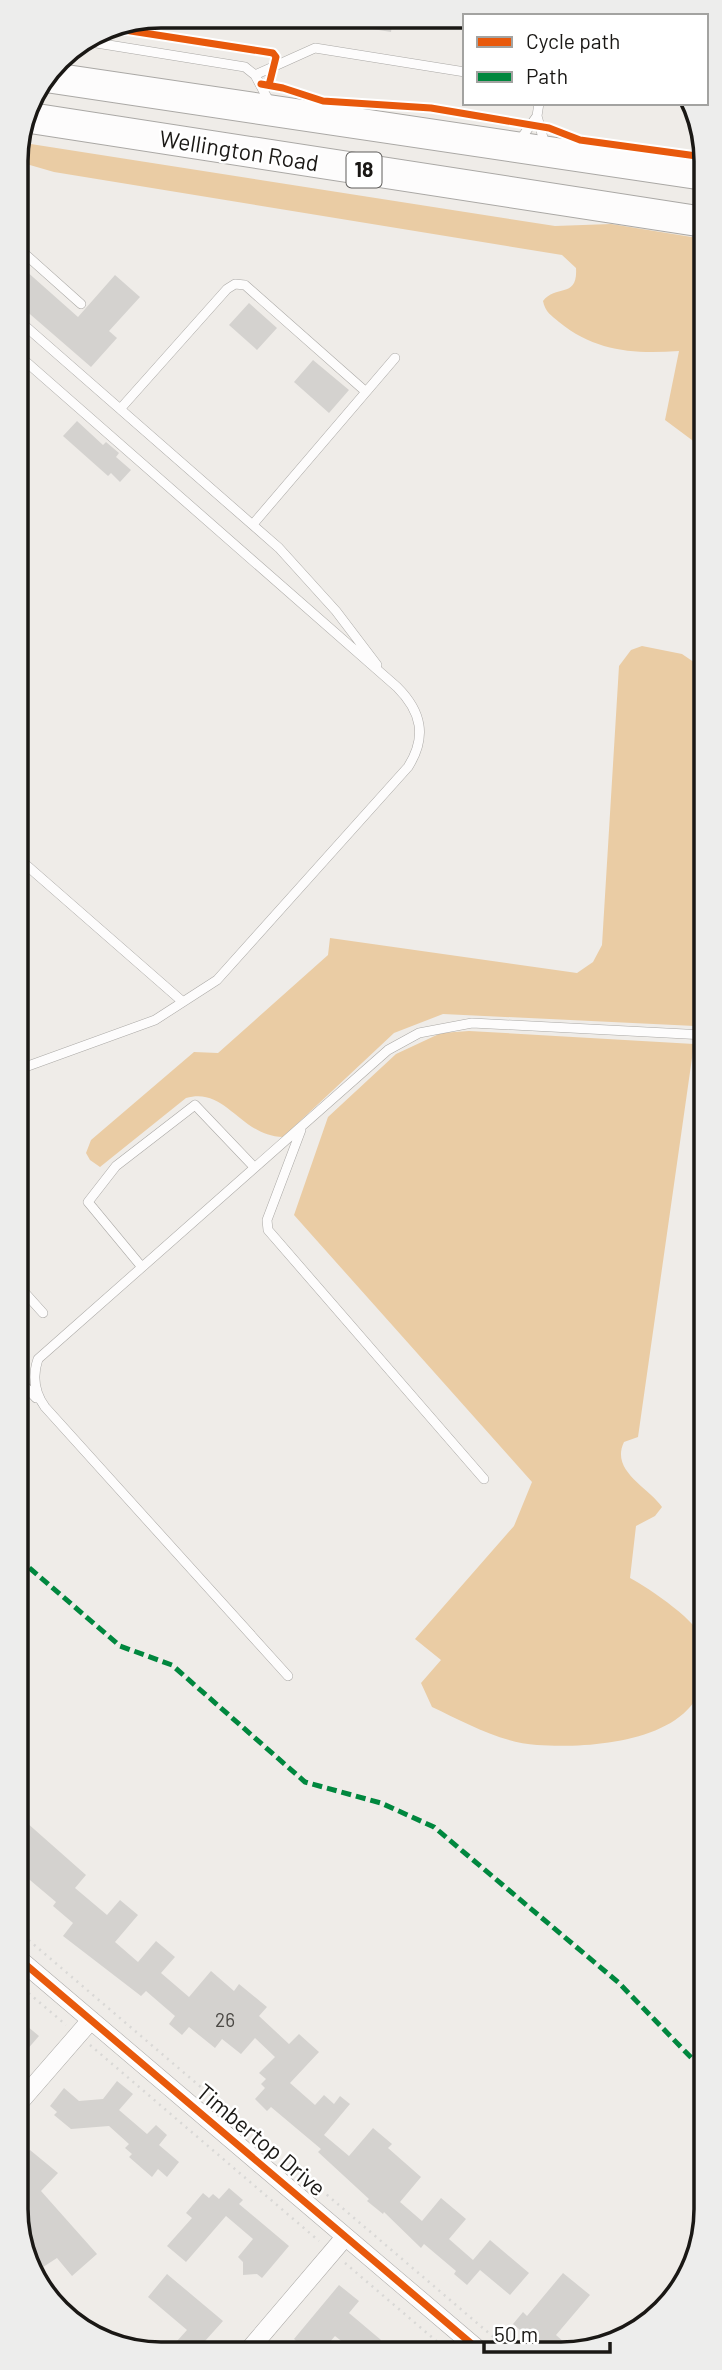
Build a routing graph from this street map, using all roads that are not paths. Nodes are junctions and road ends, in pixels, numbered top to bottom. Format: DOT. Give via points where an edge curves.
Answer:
graph roads {
  1 [pos="100,43"];
  2 [pos="463,72"];
  3 [pos="256,75"];
  4 [pos="57,79"];
  5 [pos="539,105"];
  6 [pos="275,113"];
  7 [pos="537,116"];
  8 [pos="35,119"];
  9 [pos="506,146"];
  10 [pos="555,153"];
  11 [pos="694,174"];
  12 [pos="694,220"];
  13 [pos="28,257"];
  14 [pos="81,303"];
  15 [pos="28,328"];
  16 [pos="395,358"];
  17 [pos="28,364"];
  18 [pos="365,391"];
  19 [pos="121,408"];
  20 [pos="254,523"];
  21 [pos="385,677"];
  22 [pos="28,867"];
  23 [pos="183,1002"];
  24 [pos="694,1034"];
  25 [pos="28,1066"];
  26 [pos="302,1128"];
  27 [pos="254,1167"];
  28 [pos="141,1266"];
  29 [pos="28,1296"];
  30 [pos="43,1313"];
  31 [pos="28,1389"];
  32 [pos="44,1407"];
  33 [pos="484,1479"];
  34 [pos="288,1676"];
  35 [pos="28,1966"];
  36 [pos="91,2020"];
  37 [pos="28,2092"];
  38 [pos="345,2237"];
  39 [pos="256,2342"];
  40 [pos="469,2342"];
  1 -- 3 [label="lane" via="240,65"];
  2 -- 3 [label="lane" via="315,48"];
  3 -- 6 [label="lane"];
  4 -- 6 [label="highway, Wellington Road / 18"];
  5 -- 7 [label="lane"];
  6 -- 9 [label="highway, Wellington Road / 18"];
  7 -- 9 [label="lane" via="524,138"];
  7 -- 10 [label="lane" via="543,143"];
  8 -- 12 [label="highway, Wellington Road / 18"];
  9 -- 10 [label="highway, Wellington Road / 18"];
  10 -- 11 [label="highway, Wellington Road / 18"];
  13 -- 14 [label="lane"];
  15 -- 19 [label="lane"];
  16 -- 18 [label="lane"];
  17 -- 21 [label="lane"];
  18 -- 19 [label="lane" via="240,284 227,289"];
  18 -- 20 [label="lane"];
  19 -- 20 [label="lane"];
  20 -- 21 [label="lane" via="336,611"];
  21 -- 23 [label="lane" via="417,712 420,743 413,760 217,980"];
  22 -- 23 [label="lane"];
  23 -- 25 [label="lane" via="155,1020"];
  24 -- 26 [label="lane" via="503,1023 436,1027 388,1050"];
  26 -- 27 [label="lane"];
  26 -- 33 [label="lane" via="267,1220 268,1230"];
  27 -- 28 [label="lane"];
  27 -- 28 [label="lane" via="195,1105 116,1166 88,1202"];
  28 -- 32 [label="lane" via="38,1359 36,1391"];
  29 -- 30 [label="lane"];
  31 -- 32 [label="lane"];
  32 -- 34 [label="lane"];
  35 -- 36 [label="street, Timbertop Drive"];
  36 -- 37 [label="street"];
  36 -- 38 [label="street, Timbertop Drive"];
  38 -- 39 [label="street"];
  38 -- 40 [label="street, Timbertop Drive"];
}
